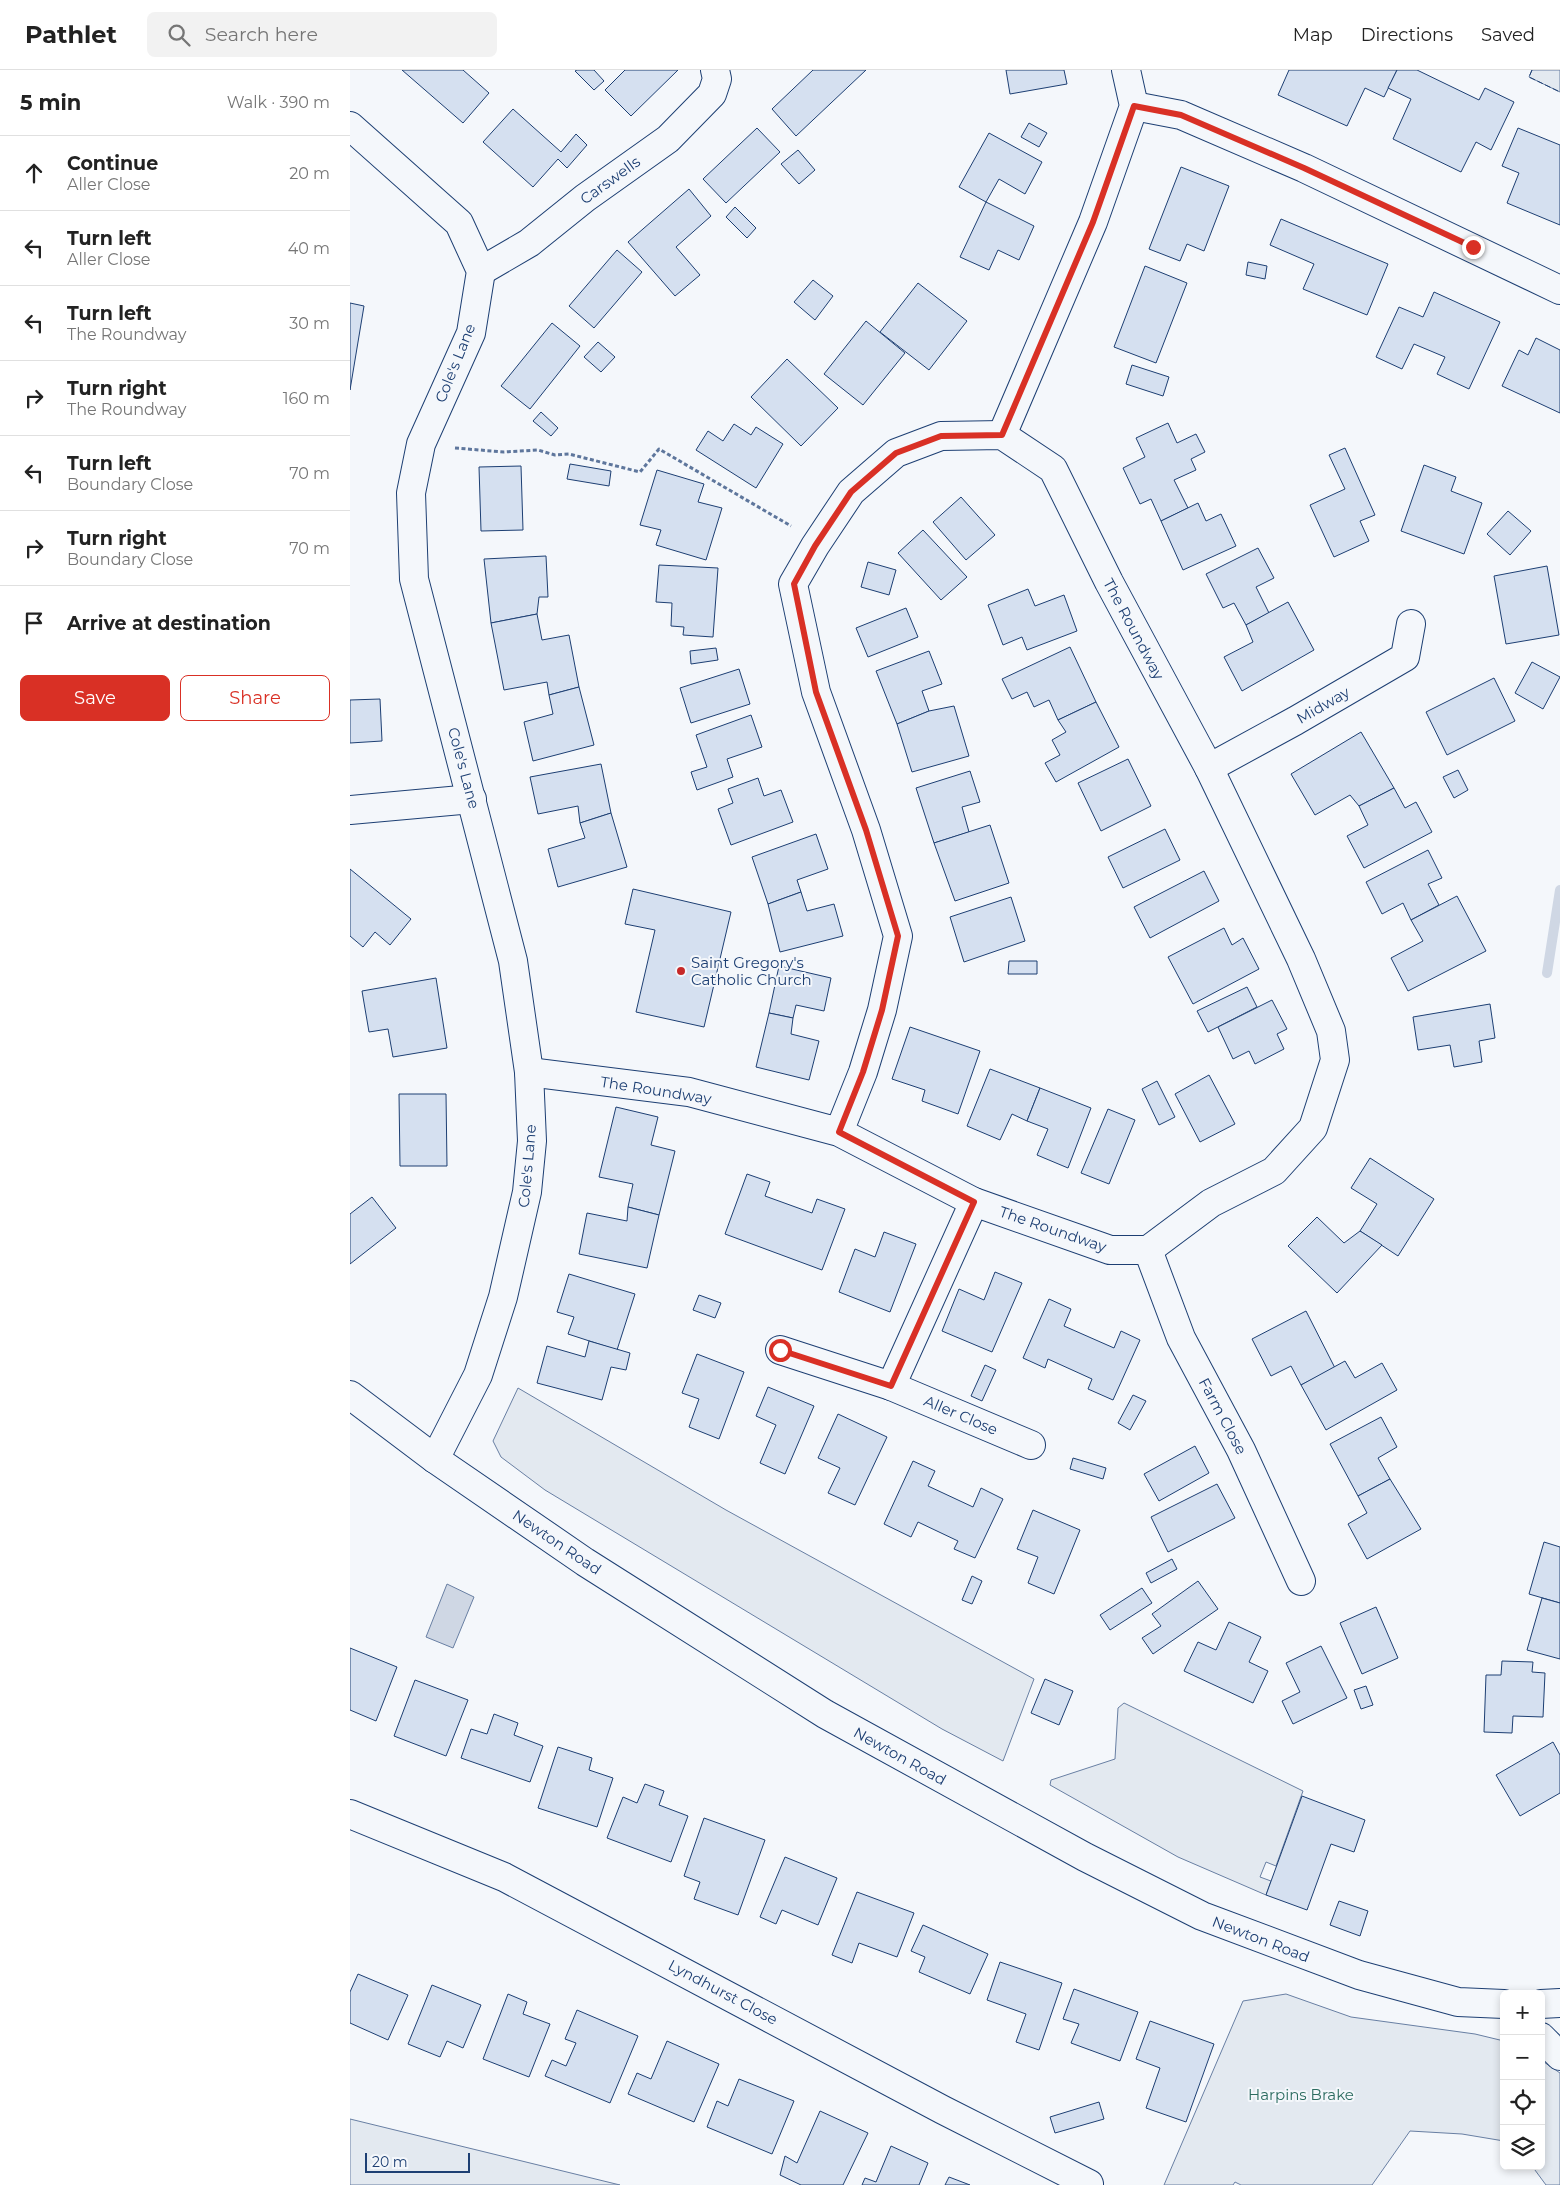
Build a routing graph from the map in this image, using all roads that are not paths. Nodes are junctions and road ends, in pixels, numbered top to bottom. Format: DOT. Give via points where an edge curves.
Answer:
graph roads {
  1 [pos="715,70"];
  2 [pos="1126,70"];
  3 [pos="1134,106"];
  4 [pos="350,126"];
  5 [pos="481,271"];
  6 [pos="1560,290"];
  7 [pos="1002,435"];
  8 [pos="1411,624"];
  9 [pos="1209,768"];
  10 [pos="472,799"];
  11 [pos="350,810"];
  12 [pos="529,1072"];
  13 [pos="839,1132"];
  14 [pos="974,1202"];
  15 [pos="1148,1250"];
  16 [pos="780,1350"];
  17 [pos="891,1386"];
  18 [pos="350,1395"];
  19 [pos="1031,1445"];
  20 [pos="435,1459"];
  21 [pos="1301,1581"];
  22 [pos="350,1814"];
  23 [pos="1560,2003"];
  24 [pos="1500,2004"];
  25 [pos="1545,2004"];
  26 [pos="1545,2041"];
  27 [pos="1560,2056"];
  28 [pos="1089,2184"];
  1 -- 5 [label="street, Carswells" via="717,79 712,94 668,139 529,243"];
  2 -- 3 [label="street"];
  3 -- 6 [label="street" via="1181,115 1304,168"];
  3 -- 7 [label="street" via="1093,222"];
  4 -- 5 [label="street" via="459,223"];
  5 -- 10 [label="street, Cole's Lane" via="470,333 421,444 411,492 414,579"];
  7 -- 9 [label="street, The Roundway" via="1052,469"];
  7 -- 13 [label="street" via="941,436 896,453 851,492 794,584 816,692 866,830 898,936 874,1037"];
  8 -- 9 [label="street, Midway" via="1405,657"];
  9 -- 15 [label="street, The Roundway" via="1305,968 1331,1031 1335,1060 1313,1128 1274,1171 1211,1203"];
  10 -- 11 [label="street"];
  10 -- 12 [label="street, Cole's Lane" via="513,961"];
  12 -- 13 [label="street, The Roundway" via="690,1092"];
  12 -- 20 [label="street, Cole's Lane" via="532,1141 527,1192 503,1297 478,1375"];
  13 -- 14 [label="street, The Roundway"];
  14 -- 15 [label="street, The Roundway" via="1110,1250"];
  14 -- 17 [label="street"];
  15 -- 21 [label="street, Farm Close" via="1181,1338 1241,1450"];
  16 -- 17 [label="street, Aller Close"];
  17 -- 19 [label="street, Aller Close"];
  18 -- 20 [label="street, Newton Road"];
  20 -- 24 [label="street, Newton Road" via="584,1562 825,1714 1084,1857 1202,1916 1358,1975 1458,2002"];
  22 -- 28 [label="street, Lyndhurst Close" via="504,1877"];
  23 -- 25 [label="street"];
  26 -- 27 [label="street"];
}
